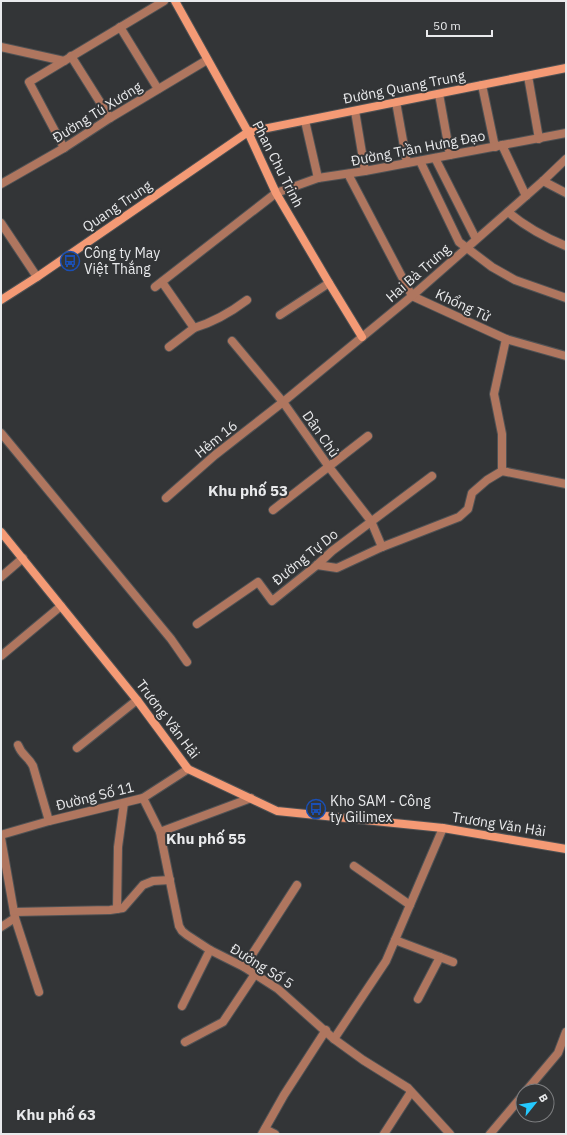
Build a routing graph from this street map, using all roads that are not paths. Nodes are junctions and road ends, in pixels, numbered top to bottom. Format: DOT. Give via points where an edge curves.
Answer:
graph roads {
  1 [pos="164,1"];
  2 [pos="175,1"];
  3 [pos="120,27"];
  4 [pos="1,47"];
  5 [pos="67,58"];
  6 [pos="207,60"];
  7 [pos="566,68"];
  8 [pos="528,76"];
  9 [pos="482,85"];
  10 [pos="158,89"];
  11 [pos="439,94"];
  12 [pos="396,102"];
  13 [pos="354,111"];
  14 [pos="110,118"];
  15 [pos="306,121"];
  16 [pos="248,132"];
  17 [pos="566,134"];
  18 [pos="539,139"];
  19 [pos="499,146"];
  20 [pos="64,148"];
  21 [pos="450,155"];
  22 [pos="435,158"];
  23 [pos="566,159"];
  24 [pos="420,161"];
  25 [pos="407,163"];
  26 [pos="365,171"];
  27 [pos="348,174"];
  28 [pos="318,178"];
  29 [pos="543,181"];
  30 [pos="1,184"];
  31 [pos="276,193"];
  32 [pos="566,193"];
  33 [pos="526,196"];
  34 [pos="508,212"];
  35 [pos="1,223"];
  36 [pos="476,239"];
  37 [pos="566,246"];
  38 [pos="467,248"];
  39 [pos="37,277"];
  40 [pos="162,282"];
  41 [pos="329,283"];
  42 [pos="155,287"];
  43 [pos="412,296"];
  44 [pos="566,298"];
  45 [pos="1,300"];
  46 [pos="247,300"];
  47 [pos="280,316"];
  48 [pos="194,328"];
  49 [pos="362,337"];
  50 [pos="506,339"];
  51 [pos="232,341"];
  52 [pos="169,347"];
  53 [pos="566,356"];
  54 [pos="283,402"];
  55 [pos="1,433"];
  56 [pos="368,436"];
  57 [pos="329,467"];
  58 [pos="502,471"];
  59 [pos="432,476"];
  60 [pos="566,484"];
  61 [pos="166,498"];
  62 [pos="273,510"];
  63 [pos="371,521"];
  64 [pos="1,532"];
  65 [pos="382,547"];
  66 [pos="23,558"];
  67 [pos="317,565"];
  68 [pos="1,577"];
  69 [pos="61,606"];
  70 [pos="197,624"];
  71 [pos="1,656"];
  72 [pos="187,662"];
  73 [pos="137,700"];
  74 [pos="18,745"];
  75 [pos="77,748"];
  76 [pos="188,769"];
  77 [pos="143,798"];
  78 [pos="251,798"];
  79 [pos="124,803"];
  80 [pos="49,820"];
  81 [pos="442,828"];
  82 [pos="160,832"];
  83 [pos="1,835"];
  84 [pos="1,838"];
  85 [pos="566,849"];
  86 [pos="354,866"];
  87 [pos="170,880"];
  88 [pos="298,885"];
  89 [pos="410,905"];
  90 [pos="117,909"];
  91 [pos="15,915"];
  92 [pos="1,927"];
  93 [pos="395,940"];
  94 [pos="210,950"];
  95 [pos="440,957"];
  96 [pos="453,962"];
  97 [pos="244,967"];
  98 [pos="255,974"];
  99 [pos="39,992"];
  100 [pos="418,999"];
  101 [pos="182,1006"];
  102 [pos="326,1030"];
  103 [pos="566,1032"];
  104 [pos="334,1039"];
  105 [pos="186,1042"];
  106 [pos="533,1083"];
  107 [pos="411,1092"];
  108 [pos="515,1104"];
  109 [pos="264,1131"];
  110 [pos="275,1134"];
  111 [pos="384,1134"];
  112 [pos="450,1134"];
  113 [pos="490,1134"];
  1 -- 3 [label="street"];
  2 -- 6 [label="street, Phan Chu Trinh"];
  3 -- 5 [label="street"];
  3 -- 10 [label="street"];
  4 -- 5 [label="street"];
  5 -- 14 [label="street"];
  5 -- 20 [label="street" via="29,82"];
  6 -- 10 [label="street, Đường Tú Xương"];
  6 -- 16 [label="street, Phan Chu Trinh"];
  7 -- 8 [label="street, Đường Quang Trung"];
  8 -- 9 [label="street, Đường Quang Trung"];
  8 -- 18 [label="street"];
  9 -- 11 [label="street, Đường Quang Trung"];
  9 -- 19 [label="street"];
  10 -- 14 [label="street, Đường Tú Xương"];
  11 -- 12 [label="street, Đường Quang Trung"];
  11 -- 21 [label="street"];
  12 -- 13 [label="street, Đường Quang Trung"];
  12 -- 25 [label="street"];
  13 -- 15 [label="street, Đường Quang Trung"];
  13 -- 26 [label="street"];
  14 -- 20 [label="street, Đường Tú Xương"];
  15 -- 16 [label="street, Đường Quang Trung"];
  15 -- 28 [label="street"];
  16 -- 31 [label="street, Phan Chu Trinh"];
  16 -- 39 [label="street, Quang Trung"];
  17 -- 18 [label="street, Đường Trần Hưng Đạo"];
  18 -- 19 [label="street, Đường Trần Hưng Đạo"];
  19 -- 21 [label="street, Đường Trần Hưng Đạo"];
  19 -- 33 [label="street"];
  20 -- 30 [label="street, Đường Tú Xương"];
  21 -- 22 [label="street, Đường Trần Hưng Đạo"];
  22 -- 24 [label="street, Đường Trần Hưng Đạo"];
  22 -- 36 [label="street"];
  23 -- 29 [label="street, Hai Bà Trưng"];
  24 -- 25 [label="street, Đường Trần Hưng Đạo"];
  24 -- 38 [label="street" via="459,242"];
  25 -- 26 [label="street, Đường Trần Hưng Đạo"];
  26 -- 27 [label="street, Đường Trần Hưng Đạo"];
  27 -- 28 [label="street, Đường Trần Hưng Đạo"];
  27 -- 43 [label="street"];
  28 -- 31 [label="street, Đường Trần Hưng Đạo"];
  29 -- 32 [label="street"];
  29 -- 33 [label="street, Hai Bà Trưng"];
  31 -- 40 [label="street, Đường Trần Hưng Đạo"];
  31 -- 41 [label="street, Phan Chu Trinh"];
  33 -- 34 [label="street, Hai Bà Trưng"];
  34 -- 36 [label="street, Hai Bà Trưng"];
  34 -- 37 [label="street" via="522,224"];
  35 -- 39 [label="street"];
  36 -- 38 [label="street, Hai Bà Trưng"];
  38 -- 43 [label="street, Hai Bà Trưng"];
  38 -- 44 [label="street" via="515,280"];
  39 -- 45 [label="street, Quang Trung"];
  40 -- 42 [label="street, Đường Trần Hưng Đạo"];
  40 -- 48 [label="street"];
  41 -- 47 [label="street"];
  41 -- 49 [label="street, Phan Chu Trinh"];
  43 -- 49 [label="street, Hai Bà Trưng"];
  43 -- 50 [label="street, Khổng Tử"];
  46 -- 48 [label="street" via="222,317"];
  48 -- 52 [label="street"];
  49 -- 54 [label="street, Hai Bà Trưng"];
  50 -- 53 [label="street, Khổng Tử"];
  50 -- 58 [label="street" via="494,394 502,434"];
  51 -- 54 [label="street, Dân Chủ"];
  54 -- 57 [label="street, Dân Chủ"];
  54 -- 61 [label="street, Hẻm 16" via="215,455"];
  55 -- 72 [label="street" via="171,639"];
  56 -- 57 [label="street"];
  57 -- 62 [label="street"];
  57 -- 63 [label="street, Dân Chủ"];
  58 -- 60 [label="street"];
  58 -- 65 [label="street" via="472,493 468,508 459,517"];
  59 -- 63 [label="street, Đường Tự Do"];
  63 -- 65 [label="street, Dân Chủ"];
  63 -- 67 [label="street, Đường Tự Do"];
  64 -- 66 [label="street, Trương Văn Hải"];
  65 -- 67 [label="street" via="337,568"];
  66 -- 68 [label="street"];
  66 -- 69 [label="street, Trương Văn Hải"];
  67 -- 70 [label="street, Đường Tự Do" via="272,601 258,582"];
  69 -- 71 [label="street"];
  69 -- 73 [label="street, Trương Văn Hải"];
  73 -- 75 [label="street"];
  73 -- 76 [label="street, Trương Văn Hải"];
  74 -- 80 [label="street" via="21,753 33,766"];
  76 -- 77 [label="street, Đường Số 11"];
  76 -- 78 [label="street, Trương Văn Hải"];
  77 -- 79 [label="street, Đường Số 11"];
  77 -- 82 [label="street, Đường Số 5"];
  78 -- 81 [label="street, Trương Văn Hải" via="277,811"];
  78 -- 82 [label="street"];
  79 -- 80 [label="street, Đường Số 11"];
  79 -- 90 [label="street" via="118,847"];
  80 -- 83 [label="street, Đường Số 11"];
  81 -- 85 [label="street, Trương Văn Hải"];
  81 -- 89 [label="street"];
  82 -- 87 [label="street, Đường Số 5"];
  84 -- 91 [label="street"];
  86 -- 89 [label="street"];
  87 -- 90 [label="street" via="148,882 123,908"];
  87 -- 94 [label="street, Đường Số 5" via="179,926 182,931"];
  88 -- 97 [label="street"];
  89 -- 93 [label="street"];
  90 -- 91 [label="street"];
  91 -- 92 [label="street"];
  91 -- 99 [label="street"];
  93 -- 95 [label="street"];
  93 -- 104 [label="street" via="386,961"];
  94 -- 97 [label="street, Đường Số 5"];
  94 -- 101 [label="street"];
  95 -- 96 [label="street"];
  95 -- 100 [label="street"];
  97 -- 98 [label="street, Đường Số 5"];
  98 -- 102 [label="street, Đường Số 5" via="283,993"];
  98 -- 105 [label="street" via="223,1022"];
  102 -- 104 [label="street, Đường Số 5"];
  102 -- 109 [label="street"];
  103 -- 106 [label="street" via="558,1053"];
  104 -- 107 [label="street, Đường Số 5"];
  107 -- 111 [label="street"];
  107 -- 112 [label="street, Đường Số 5"];
  108 -- 113 [label="street"];
  109 -- 110 [label="street"];
}
